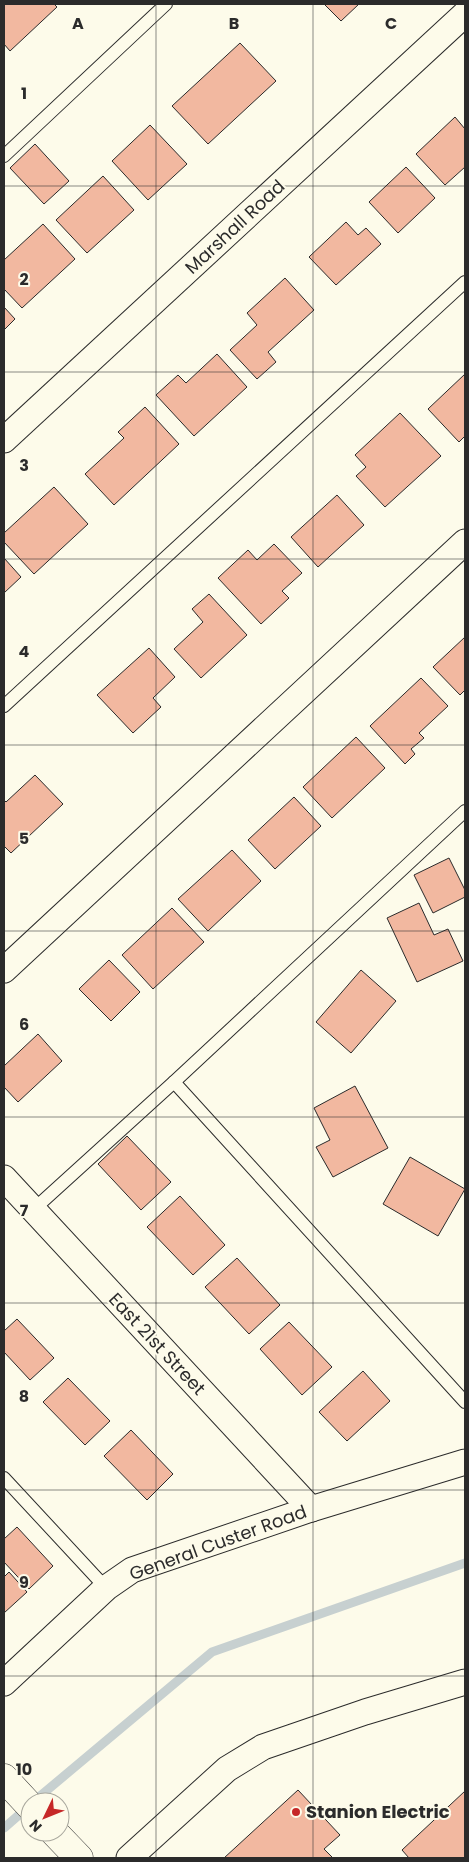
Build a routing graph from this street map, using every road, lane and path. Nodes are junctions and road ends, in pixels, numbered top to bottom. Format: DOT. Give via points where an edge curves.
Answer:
graph roads {
  1 [pos="166,4"];
  2 [pos="465,14"];
  3 [pos="4,156"];
  4 [pos="465,282"];
  5 [pos="4,440"];
  6 [pos="465,542"];
  7 [pos="4,706"];
  8 [pos="465,810"];
  9 [pos="4,970"];
  10 [pos="174,1082"];
  11 [pos="4,1178"];
  12 [pos="33,1210"];
  13 [pos="465,1402"];
  14 [pos="465,1462"];
  15 [pos="4,1478"];
  16 [pos="311,1509"];
  17 [pos="106,1588"];
  18 [pos="465,1682"];
  19 [pos="4,1683"];
  20 [pos="4,1778"];
  21 [pos="20,1795"];
  22 [pos="129,1858"];
  1 -- 3 [label="lane"];
  2 -- 5 [label="street, Marshall Road"];
  4 -- 7 [label="lane"];
  6 -- 9 [label="street"];
  8 -- 10 [label="lane"];
  10 -- 12 [label="lane"];
  10 -- 13 [label="lane"];
  11 -- 12 [label="street, East 21st Street"];
  12 -- 16 [label="street, East 21st Street"];
  14 -- 16 [label="street, General Custer Road"];
  15 -- 17 [label="lane"];
  16 -- 17 [label="street, General Custer Road" via="132,1570"];
  17 -- 19 [label="street, General Custer Road"];
  18 -- 22 [label="street" via="263,1746 227,1768"];
  20 -- 21 [label="street"];
}
